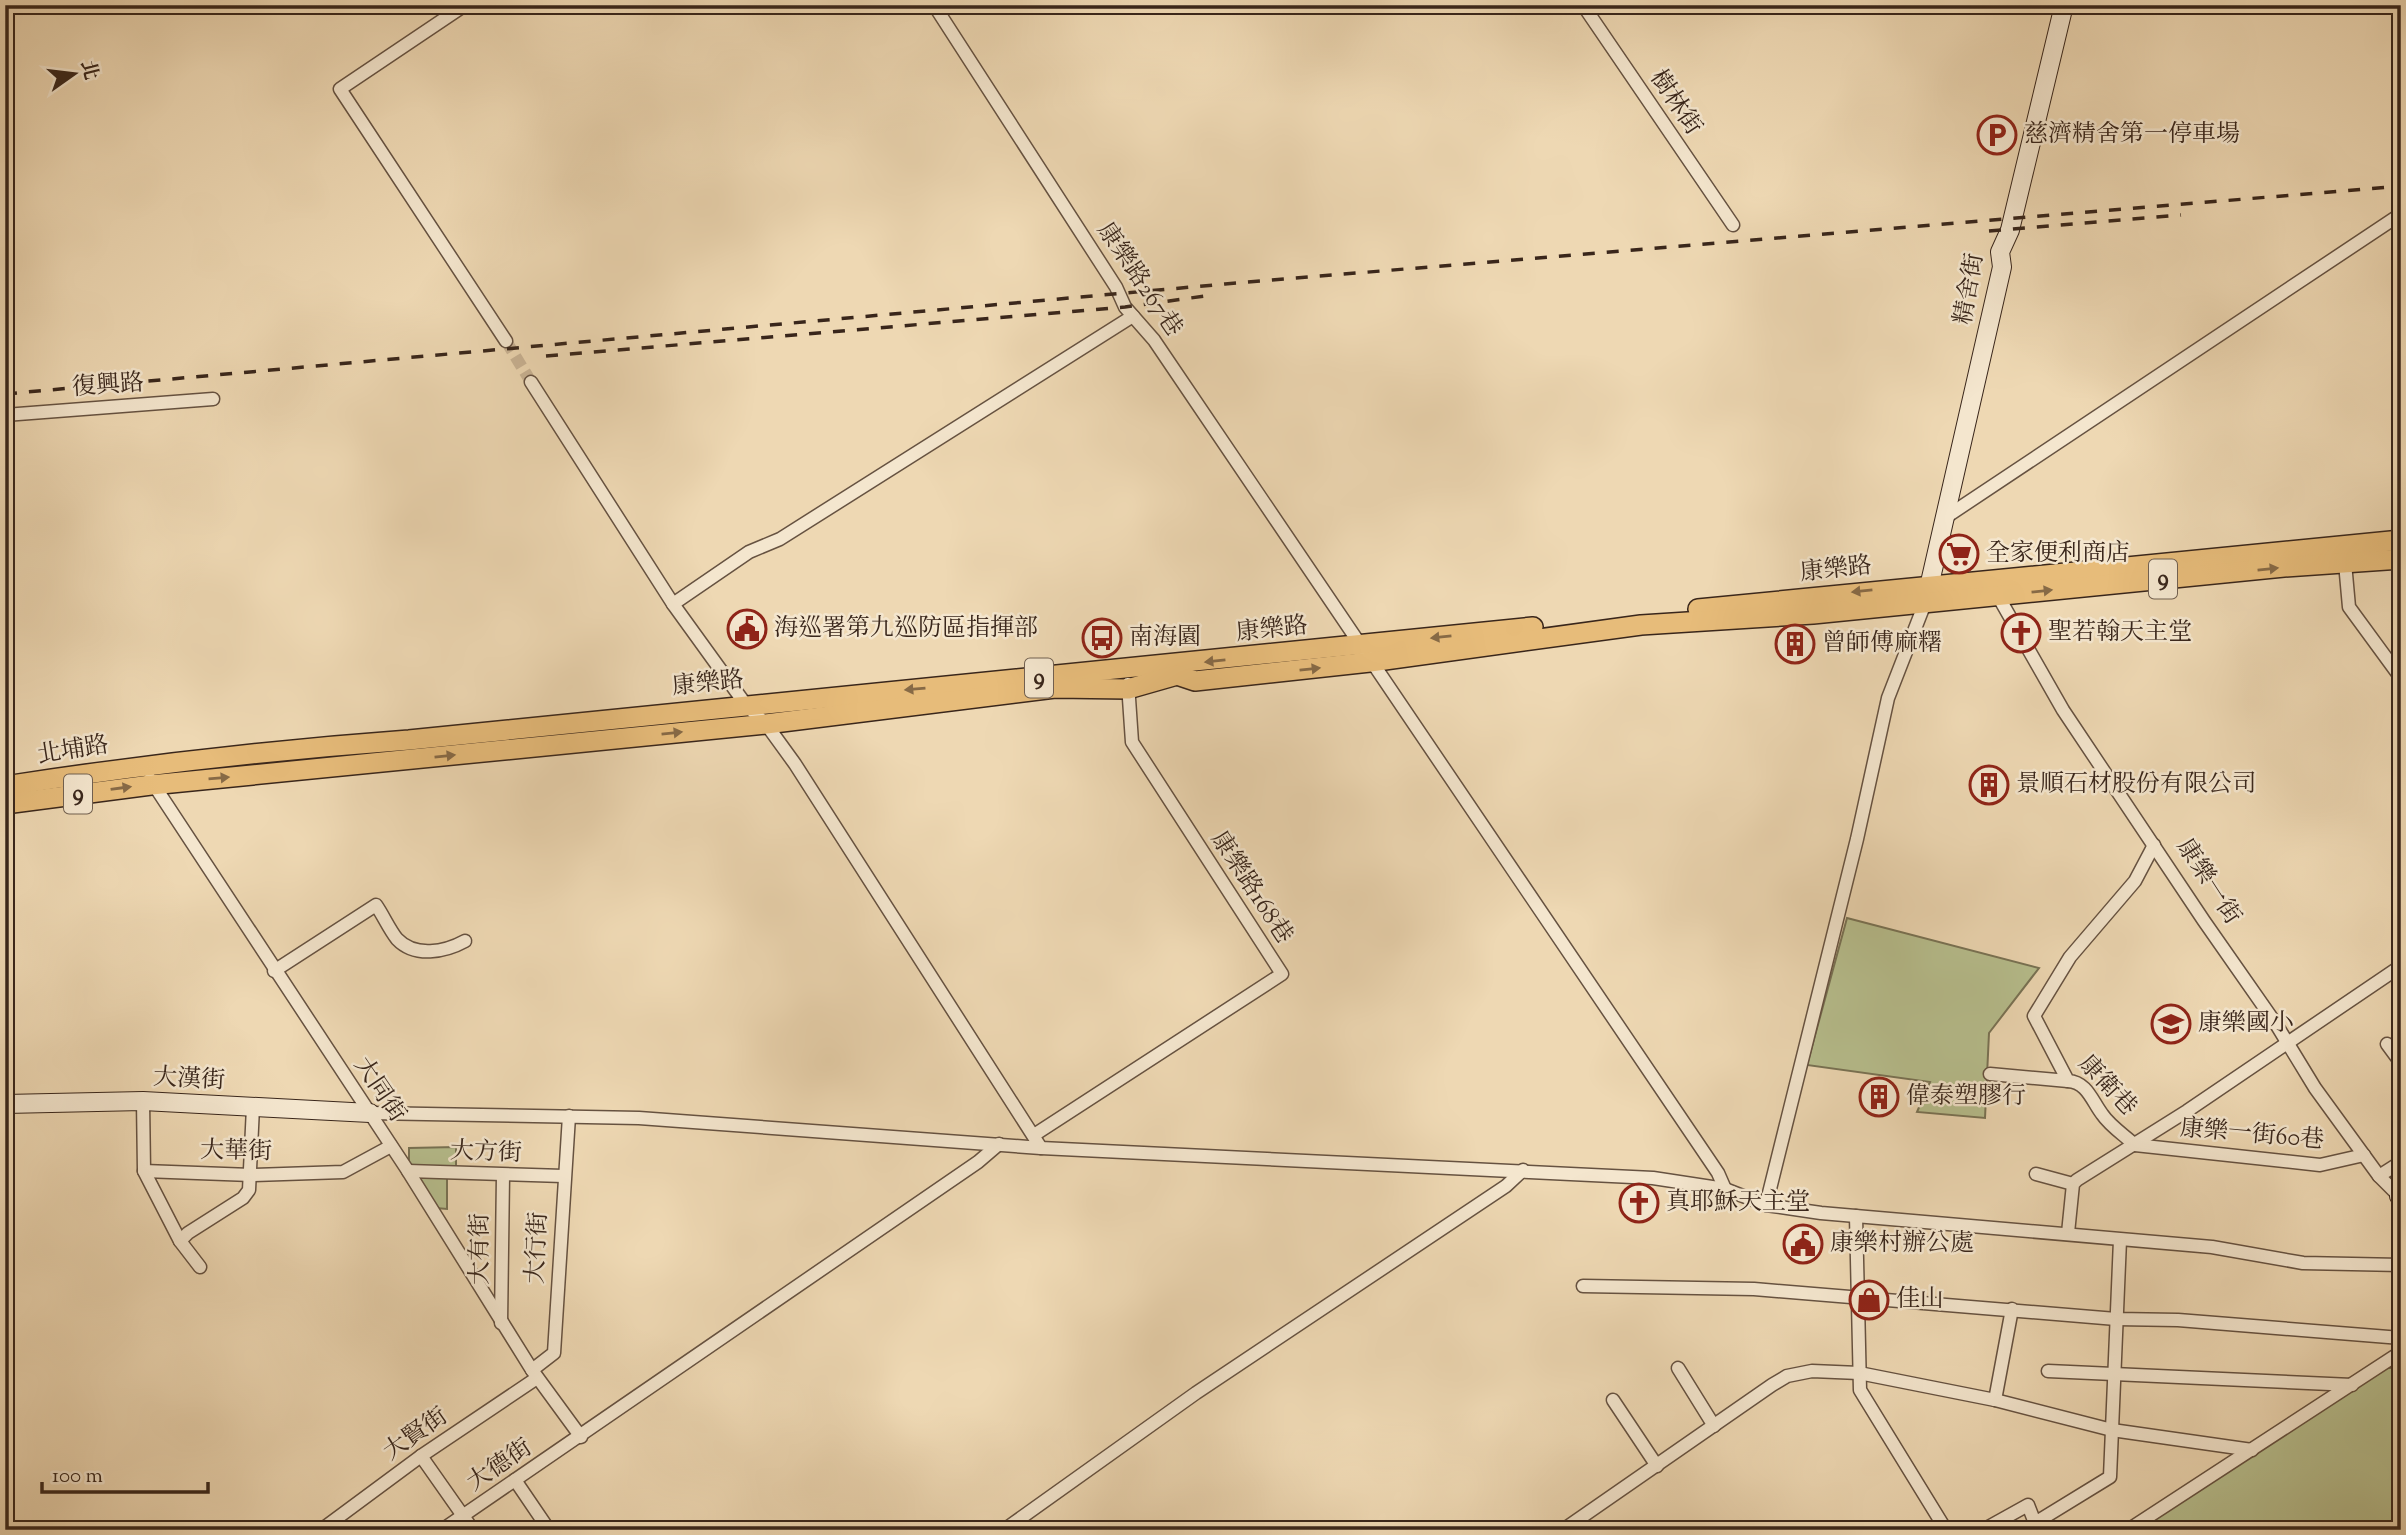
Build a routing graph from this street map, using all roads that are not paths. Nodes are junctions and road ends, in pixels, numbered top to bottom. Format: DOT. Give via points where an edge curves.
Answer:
graph roads {
  1 [pos="465,5"];
  2 [pos="934,5"];
  3 [pos="1583,5"];
  4 [pos="2064,5"];
  5 [pos="2401,214"];
  6 [pos="1733,225"];
  7 [pos="1133,316"];
  8 [pos="506,341"];
  9 [pos="531,382"];
  10 [pos="213,399"];
  11 [pos="5,415"];
  12 [pos="1946,517"];
  13 [pos="2401,540"];
  14 [pos="2401,559"];
  15 [pos="2345,563"];
  16 [pos="1998,587"];
  17 [pos="1928,594"];
  18 [pos="673,604"];
  19 [pos="1366,654"];
  20 [pos="2401,678"];
  21 [pos="1127,679"];
  22 [pos="746,705"];
  23 [pos="766,724"];
  24 [pos="409,740"];
  25 [pos="412,760"];
  26 [pos="148,764"];
  27 [pos="151,785"];
  28 [pos="5,786"];
  29 [pos="5,804"];
  30 [pos="2154,845"];
  31 [pos="465,940"];
  32 [pos="2401,966"];
  33 [pos="274,971"];
  34 [pos="2286,1041"];
  35 [pos="2387,1044"];
  36 [pos="2401,1063"];
  37 [pos="1990,1074"];
  38 [pos="2068,1081"];
  39 [pos="144,1101"];
  40 [pos="5,1104"];
  41 [pos="253,1107"];
  42 [pos="370,1113"];
  43 [pos="569,1116"];
  44 [pos="1034,1135"];
  45 [pos="999,1144"];
  46 [pos="2135,1144"];
  47 [pos="391,1146"];
  48 [pos="1041,1149"];
  49 [pos="2364,1155"];
  50 [pos="2401,1162"];
  51 [pos="1523,1170"];
  52 [pos="144,1171"];
  53 [pos="408,1171"];
  54 [pos="2036,1174"];
  55 [pos="251,1175"];
  56 [pos="503,1175"];
  57 [pos="563,1176"];
  58 [pos="2379,1176"];
  59 [pos="2073,1184"];
  60 [pos="1725,1189"];
  61 [pos="2400,1197"];
  62 [pos="1766,1205"];
  63 [pos="1856,1216"];
  64 [pos="2068,1233"];
  65 [pos="2120,1240"];
  66 [pos="180,1241"];
  67 [pos="2401,1265"];
  68 [pos="200,1268"];
  69 [pos="1583,1286"];
  70 [pos="1858,1297"];
  71 [pos="2012,1308"];
  72 [pos="2116,1319"];
  73 [pos="501,1324"];
  74 [pos="2401,1338"];
  75 [pos="2401,1352"];
  76 [pos="1678,1368"];
  77 [pos="2048,1371"];
  78 [pos="1859,1373"];
  79 [pos="534,1374"];
  80 [pos="2114,1376"];
  81 [pos="2352,1385"];
  82 [pos="1613,1400"];
  83 [pos="1995,1400"];
  84 [pos="1714,1426"];
  85 [pos="2112,1430"];
  86 [pos="581,1437"];
  87 [pos="2252,1450"];
  88 [pos="421,1456"];
  89 [pos="1657,1466"];
  90 [pos="514,1480"];
  91 [pos="463,1516"];
  92 [pos="321,1530"];
  93 [pos="442,1530"];
  94 [pos="472,1530"];
  95 [pos="549,1530"];
  96 [pos="1004,1530"];
  97 [pos="1563,1530"];
  98 [pos="1946,1530"];
  99 [pos="1983,1530"];
  100 [pos="2128,1530"];
  1 -- 8 [label="street" via="340,89"];
  2 -- 7 [label="street, 康樂路267巷"];
  3 -- 6 [label="street, 樹林街"];
  4 -- 12 [label="street, 精舍街" via="2010,230 2000,252 2002,267"];
  5 -- 12 [label="street"];
  7 -- 18 [label="street" via="780,539 749,552"];
  7 -- 19 [label="street, 康樂路267巷" via="1154,340"];
  9 -- 18 [label="street"];
  10 -- 11 [label="street, 復興路"];
  12 -- 17 [label="street, 精舍街"];
  13 -- 16 [label="main road, 康樂路 / 9"];
  14 -- 15 [label="main road, 康樂路 / 9"];
  16 -- 15 [label="main road, 康樂路 / 9, one-way"];
  15 -- 20 [label="street" via="2349,607"];
  16 -- 17 [label="main road, 康樂路 / 9"];
  16 -- 30 [label="street, 康樂一街" via="2063,710"];
  17 -- 19 [label="main road, 康樂路 / 9"];
  17 -- 62 [label="street" via="1888,698"];
  18 -- 22 [label="street"];
  19 -- 21 [label="main road, 康樂路 / 9"];
  19 -- 60 [label="street, 康樂路267巷"];
  21 -- 22 [label="main road, 康樂路 / 9, one-way"];
  21 -- 23 [label="main road, 康樂路 / 9"];
  21 -- 44 [label="street, 康樂路168巷" via="1132,742 1282,974"];
  22 -- 23 [label="street"];
  22 -- 24 [label="main road, 康樂路 / 9"];
  25 -- 23 [label="main road, 康樂路 / 9, one-way"];
  23 -- 44 [label="street"];
  24 -- 25 [label="main road"];
  24 -- 26 [label="main road, 康樂路 / 9"];
  27 -- 25 [label="main road, 康樂路 / 9, one-way"];
  26 -- 27 [label="street, 大同街"];
  26 -- 28 [label="main road, 北埔路 / 9"];
  29 -- 27 [label="main road, 北埔路 / 9, one-way"];
  27 -- 33 [label="street, 大同街"];
  30 -- 34 [label="street, 康樂一街"];
  30 -- 38 [label="street, 康衛巷" via="2136,881 2070,957 2034,1016"];
  31 -- 33 [label="street" via="452,949 428,953 398,940 376,905"];
  32 -- 34 [label="street"];
  33 -- 42 [label="street, 大同街"];
  34 -- 46 [label="street"];
  34 -- 49 [label="street, 康樂一街"];
  35 -- 36 [label="street"];
  37 -- 38 [label="street"];
  38 -- 46 [label="street, 康衛巷" via="2092,1095 2100,1112"];
  39 -- 40 [label="street, 大漢街"];
  39 -- 41 [label="street, 大漢街"];
  39 -- 52 [label="street"];
  41 -- 42 [label="street, 大漢街"];
  41 -- 55 [label="street"];
  42 -- 43 [label="street"];
  42 -- 47 [label="street, 大同街"];
  43 -- 45 [label="street"];
  43 -- 57 [label="street, 大行街"];
  44 -- 48 [label="street"];
  45 -- 48 [label="street"];
  45 -- 86 [label="street, 大德街"];
  46 -- 49 [label="street, 康樂一街60巷" via="2319,1165"];
  46 -- 59 [label="street"];
  47 -- 53 [label="street, 大同街"];
  47 -- 55 [label="street, 大華街" via="343,1172"];
  48 -- 51 [label="street"];
  49 -- 58 [label="street, 康樂一街"];
  50 -- 58 [label="street"];
  51 -- 60 [label="street" via="1653,1178"];
  51 -- 96 [label="street"];
  52 -- 55 [label="street, 大華街"];
  52 -- 66 [label="street"];
  53 -- 56 [label="street, 大方街"];
  53 -- 73 [label="street, 大同街"];
  54 -- 59 [label="street"];
  55 -- 66 [label="street" via="243,1198"];
  56 -- 57 [label="street, 大方街"];
  56 -- 73 [label="street, 大有街"];
  57 -- 79 [label="street, 大行街" via="555,1353"];
  58 -- 61 [label="street, 康樂一街"];
  59 -- 64 [label="street"];
  60 -- 62 [label="street"];
  62 -- 63 [label="street"];
  63 -- 64 [label="street"];
  63 -- 70 [label="street"];
  64 -- 65 [label="street"];
  65 -- 67 [label="street" via="2212,1247 2303,1263"];
  65 -- 72 [label="street"];
  66 -- 68 [label="street"];
  69 -- 70 [label="street" via="1754,1289"];
  70 -- 71 [label="street"];
  70 -- 78 [label="street"];
  71 -- 72 [label="street"];
  71 -- 83 [label="street"];
  72 -- 74 [label="street"];
  72 -- 80 [label="street"];
  73 -- 79 [label="street, 大同街"];
  75 -- 81 [label="street"];
  76 -- 84 [label="street"];
  77 -- 80 [label="street"];
  78 -- 83 [label="street"];
  78 -- 84 [label="street" via="1812,1371 1787,1376"];
  78 -- 98 [label="street" via="1860,1390 1870,1409"];
  79 -- 86 [label="street, 大同街"];
  79 -- 88 [label="street, 大賢街"];
  80 -- 81 [label="street"];
  80 -- 85 [label="street"];
  81 -- 87 [label="street"];
  82 -- 89 [label="street"];
  83 -- 85 [label="street"];
  84 -- 89 [label="street"];
  85 -- 87 [label="street"];
  85 -- 99 [label="street" via="2110,1477 2035,1523 2028,1506"];
  86 -- 90 [label="street, 大德街"];
  87 -- 100 [label="street"];
  88 -- 91 [label="street"];
  88 -- 92 [label="street, 大賢街"];
  89 -- 97 [label="street"];
  90 -- 91 [label="street, 大德街"];
  90 -- 95 [label="street"];
  91 -- 93 [label="street, 大德街"];
  91 -- 94 [label="street"];
}
